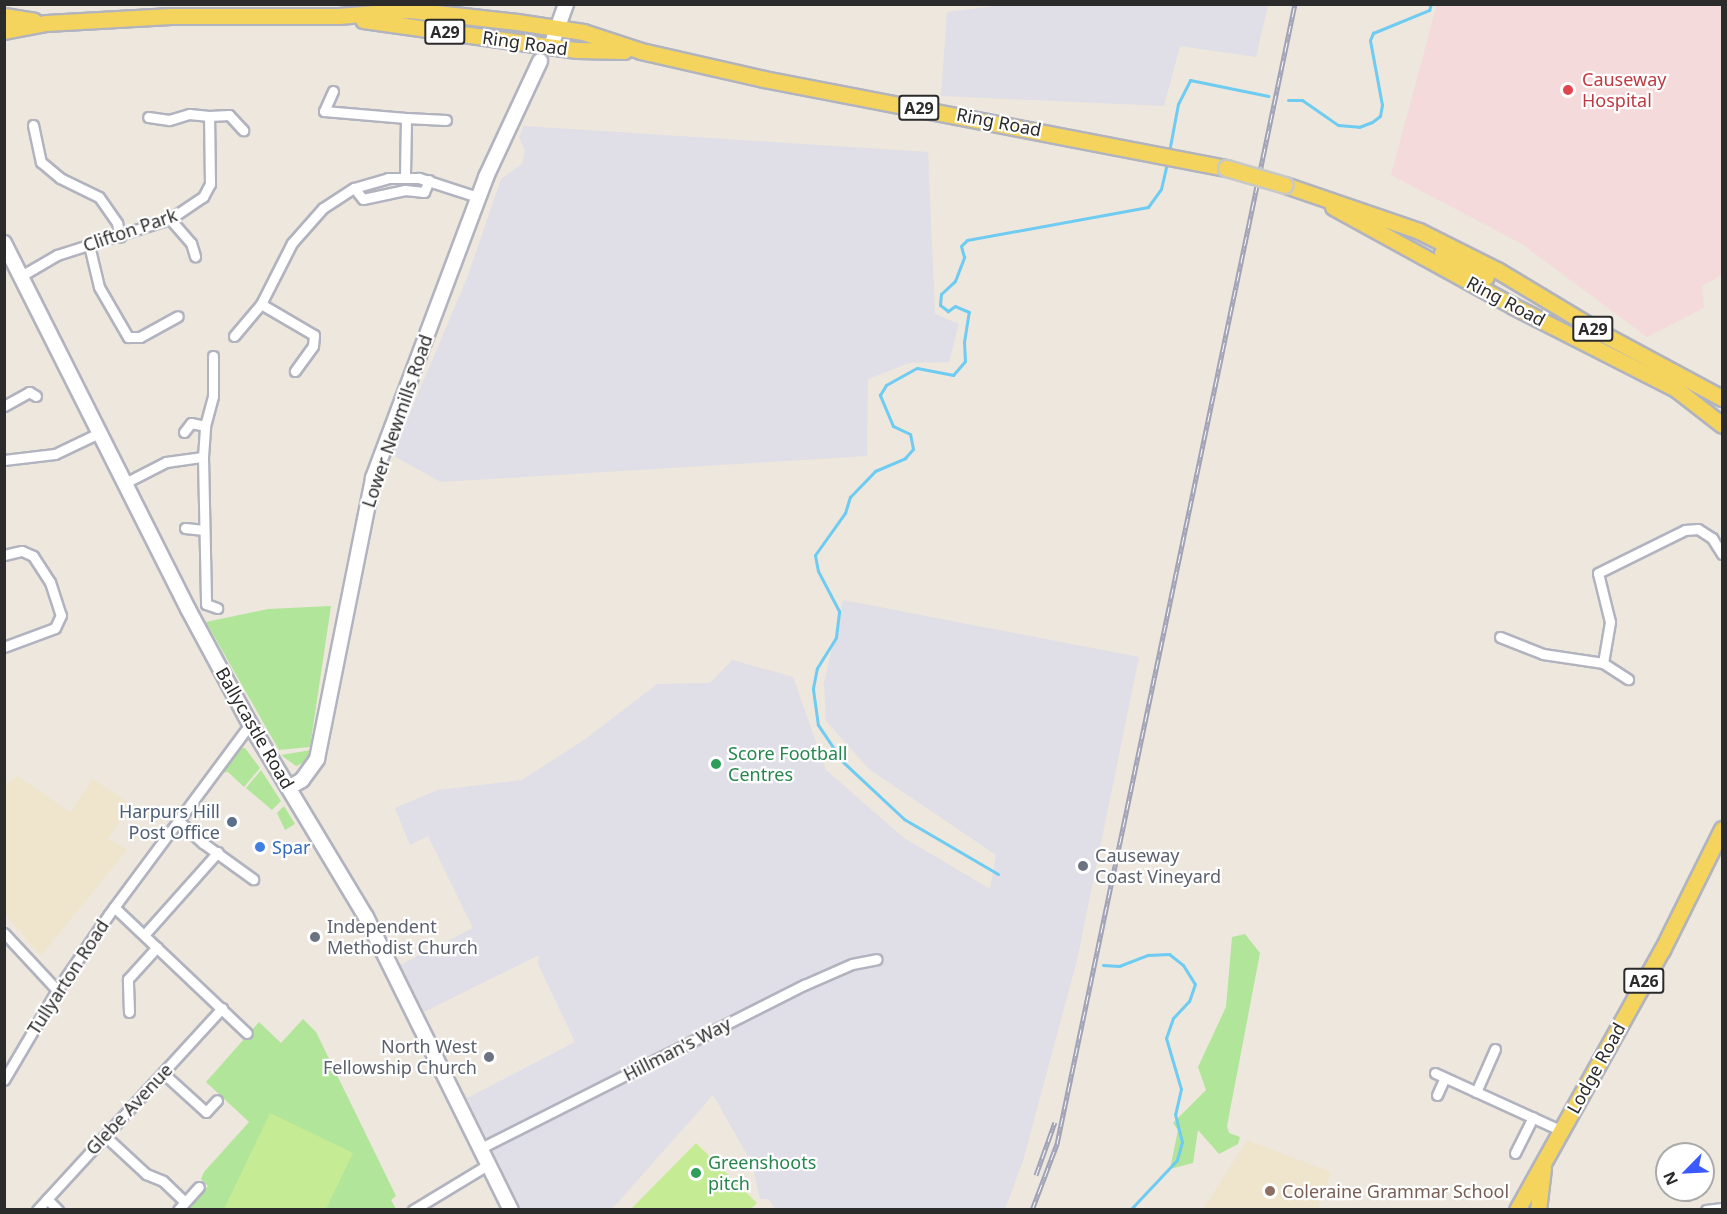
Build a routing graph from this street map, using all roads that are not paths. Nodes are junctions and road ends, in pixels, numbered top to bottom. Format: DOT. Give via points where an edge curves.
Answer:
graph roads {
  1 [pos="566,4"];
  2 [pos="4,16"];
  3 [pos="339,16"];
  4 [pos="46,23"];
  5 [pos="557,28"];
  6 [pos="4,31"];
  7 [pos="550,46"];
  8 [pos="641,51"];
  9 [pos="540,61"];
  10 [pos="333,91"];
  11 [pos="209,116"];
  12 [pos="148,117"];
  13 [pos="406,118"];
  14 [pos="446,120"];
  15 [pos="33,124"];
  16 [pos="243,130"];
  17 [pos="405,178"];
  18 [pos="429,180"];
  19 [pos="354,188"];
  20 [pos="478,197"];
  21 [pos="1319,198"];
  22 [pos="1348,205"];
  23 [pos="170,219"];
  24 [pos="120,237"];
  25 [pos="4,243"];
  26 [pos="89,245"];
  27 [pos="195,256"];
  28 [pos="21,276"];
  29 [pos="1486,277"];
  30 [pos="261,304"];
  31 [pos="178,316"];
  32 [pos="234,336"];
  33 [pos="213,356"];
  34 [pos="295,371"];
  35 [pos="36,396"];
  36 [pos="1722,398"];
  37 [pos="4,406"];
  38 [pos="1722,424"];
  39 [pos="205,426"];
  40 [pos="184,432"];
  41 [pos="99,433"];
  42 [pos="203,457"];
  43 [pos="4,460"];
  44 [pos="125,483"];
  45 [pos="185,528"];
  46 [pos="204,530"];
  47 [pos="1722,554"];
  48 [pos="4,555"];
  49 [pos="216,608"];
  50 [pos="1500,637"];
  51 [pos="4,647"];
  52 [pos="1603,663"];
  53 [pos="1628,679"];
  54 [pos="250,724"];
  55 [pos="290,787"];
  56 [pos="178,820"];
  57 [pos="1722,829"];
  58 [pos="218,852"];
  59 [pos="253,879"];
  60 [pos="114,907"];
  61 [pos="4,933"];
  62 [pos="144,935"];
  63 [pos="157,947"];
  64 [pos="877,959"];
  65 [pos="57,990"];
  66 [pos="222,1008"];
  67 [pos="129,1012"];
  68 [pos="247,1033"];
  69 [pos="1495,1049"];
  70 [pos="163,1073"];
  71 [pos="1435,1073"];
  72 [pos="1444,1079"];
  73 [pos="4,1080"];
  74 [pos="1476,1092"];
  75 [pos="1437,1095"];
  76 [pos="217,1100"];
  77 [pos="1533,1117"];
  78 [pos="1562,1131"];
  79 [pos="105,1136"];
  80 [pos="481,1148"];
  81 [pos="1515,1154"];
  82 [pos="489,1164"];
  83 [pos="1543,1168"];
  84 [pos="200,1187"];
  85 [pos="47,1199"];
  86 [pos="181,1206"];
  87 [pos="1722,1208"];
  88 [pos="37,1209"];
  89 [pos="58,1209"];
  90 [pos="413,1209"];
  91 [pos="511,1209"];
  92 [pos="1517,1209"];
  93 [pos="1538,1209"];
  94 [pos="1706,1209"];
  1 -- 5 [label="main road"];
  2 -- 4 [label="main road, Ring Road / A29"];
  3 -- 4 [label="main road, Ring Road / A29" via="171,16"];
  3 -- 5 [label="main road, Ring Road / A29" via="409,10"];
  3 -- 7 [label="main road, Ring Road / A29"];
  4 -- 6 [label="main road, Ring Road / A29"];
  5 -- 7 [label="main road"];
  5 -- 8 [label="main road, Ring Road / A29"];
  7 -- 8 [label="main road, Ring Road / A29"];
  8 -- 21 [label="main road, Ring Road / A29, bridge" via="764,79 1177,156"];
  9 -- 20 [label="main road, Lower Newmills Road"];
  10 -- 13 [label="street" via="324,111"];
  11 -- 12 [label="street" via="189,114 169,120"];
  11 -- 16 [label="street" via="229,115"];
  11 -- 23 [label="street, Clifton Park" via="210,184 198,202"];
  13 -- 14 [label="street"];
  13 -- 17 [label="street"];
  15 -- 24 [label="street" via="41,162 60,178 99,197 113,215"];
  17 -- 18 [label="street"];
  17 -- 19 [label="street"];
  18 -- 19 [label="street" via="424,192 405,190 363,199"];
  18 -- 20 [label="street"];
  19 -- 30 [label="street" via="323,208 292,243"];
  20 -- 55 [label="main road, Lower Newmills Road" via="374,478 317,759 302,780"];
  21 -- 22 [label="main road, Ring Road / A29"];
  21 -- 38 [label="main road, Ring Road / A29" via="1513,306 1676,389"];
  22 -- 29 [label="main road"];
  22 -- 36 [label="main road, Ring Road / A29" via="1419,231 1472,257 1605,336"];
  23 -- 24 [label="street, Clifton Park"];
  23 -- 27 [label="street" via="191,243"];
  24 -- 26 [label="street, Clifton Park"];
  25 -- 28 [label="main road, Ballycastle Road"];
  26 -- 28 [label="street, Clifton Park" via="57,255"];
  26 -- 31 [label="street" via="99,287 128,337 140,337"];
  28 -- 41 [label="main road, Ballycastle Road"];
  30 -- 32 [label="street"];
  30 -- 34 [label="street" via="314,335 313,346"];
  33 -- 39 [label="street" via="213,396"];
  35 -- 37 [label="street" via="29,392"];
  39 -- 40 [label="street" via="191,423"];
  39 -- 42 [label="street"];
  41 -- 43 [label="street" via="55,454"];
  41 -- 44 [label="main road, Ballycastle Road"];
  42 -- 44 [label="street" via="166,462"];
  42 -- 46 [label="street"];
  44 -- 54 [label="main road, Ballycastle Road"];
  45 -- 46 [label="street"];
  46 -- 49 [label="street" via="206,604"];
  47 -- 52 [label="street" via="1712,538 1698,530 1685,530 1598,573 1610,622"];
  48 -- 51 [label="street" via="22,551 33,556 50,582 61,615 55,628"];
  50 -- 52 [label="street" via="1543,654"];
  52 -- 53 [label="street"];
  54 -- 55 [label="main road, Ballycastle Road"];
  54 -- 56 [label="street, Tullyarton Road"];
  55 -- 80 [label="main road, Ballycastle Road" via="366,917"];
  56 -- 58 [label="street"];
  56 -- 60 [label="street, Tullyarton Road"];
  57 -- 78 [label="main road, Lodge Road / A26"];
  58 -- 59 [label="street"];
  58 -- 62 [label="street"];
  60 -- 62 [label="street"];
  60 -- 65 [label="street, Tullyarton Road"];
  61 -- 65 [label="street"];
  62 -- 63 [label="street"];
  63 -- 66 [label="street"];
  63 -- 67 [label="street" via="128,980"];
  64 -- 80 [label="street, Hillman's Way" via="852,964 804,985"];
  65 -- 73 [label="street, Tullyarton Road"];
  66 -- 68 [label="street"];
  66 -- 70 [label="street, Glebe Avenue"];
  69 -- 74 [label="street"];
  70 -- 76 [label="street" via="206,1112"];
  70 -- 79 [label="street, Glebe Avenue"];
  71 -- 72 [label="street"];
  72 -- 74 [label="street"];
  72 -- 75 [label="street"];
  74 -- 77 [label="street"];
  77 -- 78 [label="street"];
  77 -- 81 [label="street"];
  78 -- 83 [label="main road, Lodge Road / A26"];
  79 -- 85 [label="street, Glebe Avenue"];
  79 -- 86 [label="street" via="146,1174 163,1181"];
  80 -- 82 [label="main road, Ballycastle Road"];
  82 -- 90 [label="street"];
  82 -- 91 [label="main road, Ballycastle Road"];
  83 -- 92 [label="main road, Lodge Road / A26"];
  83 -- 93 [label="main road, A26"];
  84 -- 86 [label="street"];
  85 -- 88 [label="street, Glebe Avenue"];
  85 -- 89 [label="street"];
  87 -- 94 [label="street"];
}
